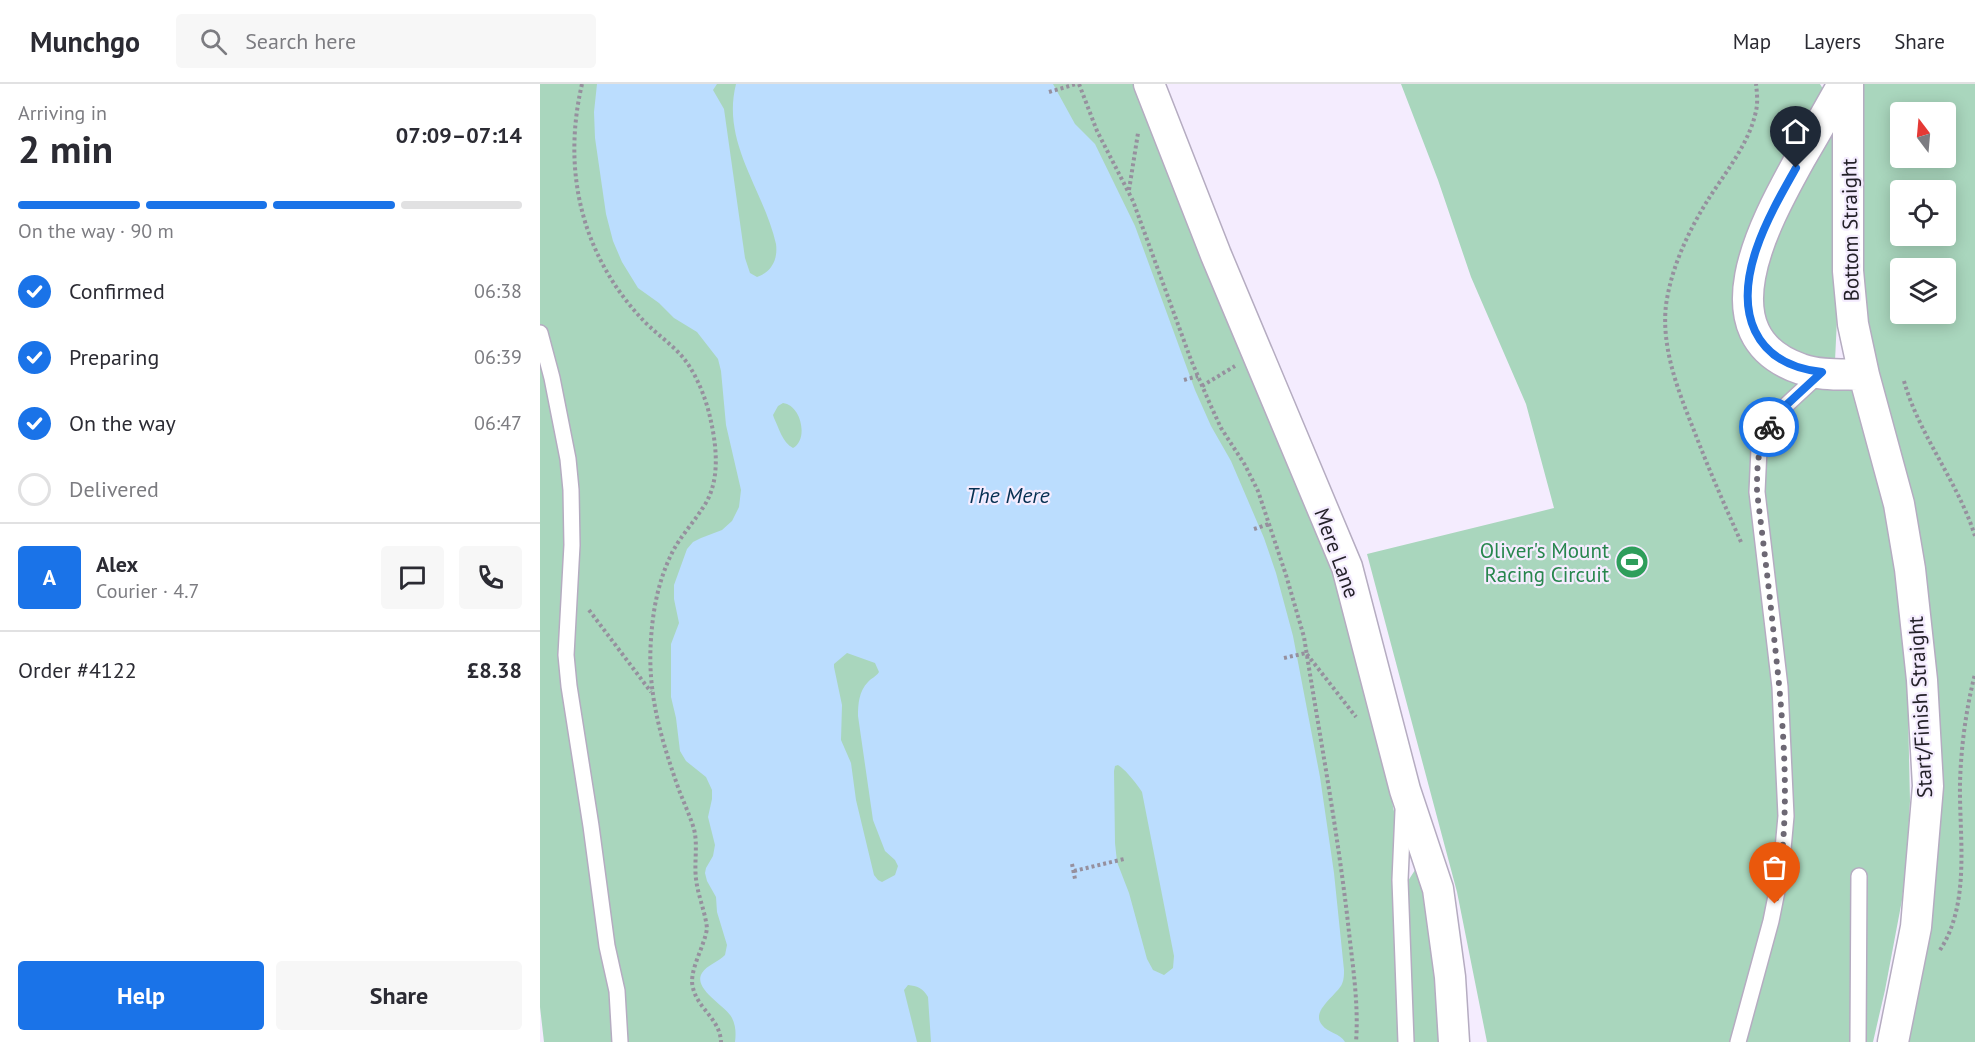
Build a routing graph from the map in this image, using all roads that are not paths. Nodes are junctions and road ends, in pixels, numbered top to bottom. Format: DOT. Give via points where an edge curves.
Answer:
graph roads {
  1 [pos="1843,84"];
  2 [pos="1848,84"];
  3 [pos="1151,88"];
  4 [pos="540,333"];
  5 [pos="1822,372"];
  6 [pos="1864,375"];
  7 [pos="1405,790"];
  8 [pos="1859,876"];
  9 [pos="620,1042"];
  10 [pos="1406,1042"];
  11 [pos="1454,1042"];
  12 [pos="1738,1042"];
  13 [pos="1858,1042"];
  14 [pos="1893,1042"];
  1 -- 5 [label="street" via="1776,203 1751,268 1747,294 1750,320 1763,345 1789,364"];
  2 -- 6 [label="street, Bottom Straight" via="1848,271 1853,324"];
  3 -- 7 [label="street, Mere Lane" via="1216,255 1347,567"];
  4 -- 9 [label="lane" via="568,459 572,512 566,654 607,946 617,991"];
  5 -- 6 [label="street"];
  5 -- 12 [label="lane" via="1782,409 1759,449 1757,492 1780,687 1786,816 1771,921"];
  6 -- 14 [label="street, Start/Finish Straight" via="1899,504 1910,570 1928,786 1916,927"];
  7 -- 10 [label="lane" via="1400,880"];
  7 -- 11 [label="street, Mere Lane" via="1438,889"];
  8 -- 13 [label="lane"];
}
